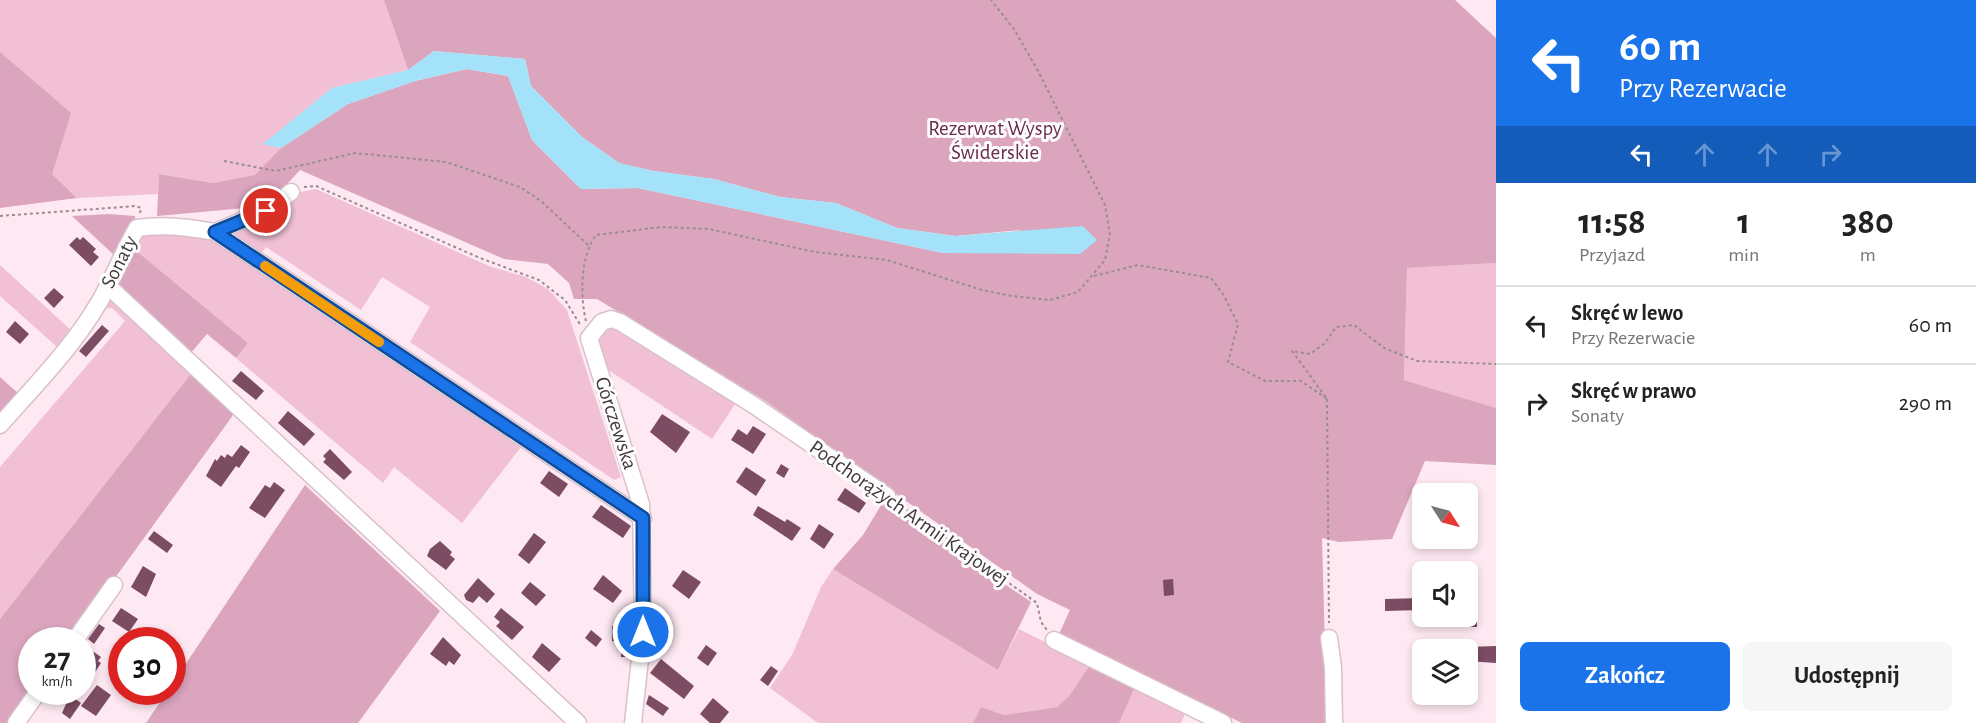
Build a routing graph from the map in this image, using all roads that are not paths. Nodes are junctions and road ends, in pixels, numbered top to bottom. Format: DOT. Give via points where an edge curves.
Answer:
graph roads {
  1 [pos="291,192"];
  2 [pos="215,232"];
  3 [pos="108,286"];
  4 [pos="589,338"];
  5 [pos="0,425"];
  6 [pos="887,496"];
  7 [pos="643,518"];
  8 [pos="114,585"];
  9 [pos="84,627"];
  10 [pos="1329,638"];
  11 [pos="1054,639"];
  12 [pos="29,705"];
  13 [pos="16,723"];
  14 [pos="578,723"];
  15 [pos="633,723"];
  16 [pos="1223,723"];
  17 [pos="1334,723"];
  1 -- 2 [label="street, Sonaty" via="266,211"];
  2 -- 3 [label="street, Sonaty" via="152,225 137,228"];
  2 -- 7 [label="street"];
  3 -- 5 [label="street, Sonaty" via="53,365"];
  3 -- 14 [label="street"];
  4 -- 6 [label="street, Podchorążych Armii Krajowej" via="602,322 620,322 752,404"];
  4 -- 7 [label="street, Górczewska" via="639,493"];
  7 -- 15 [label="street, Górczewska" via="643,632"];
  8 -- 9 [label="street"];
  10 -- 17 [label="street"];
  11 -- 16 [label="street"];
  12 -- 13 [label="street"];
}
